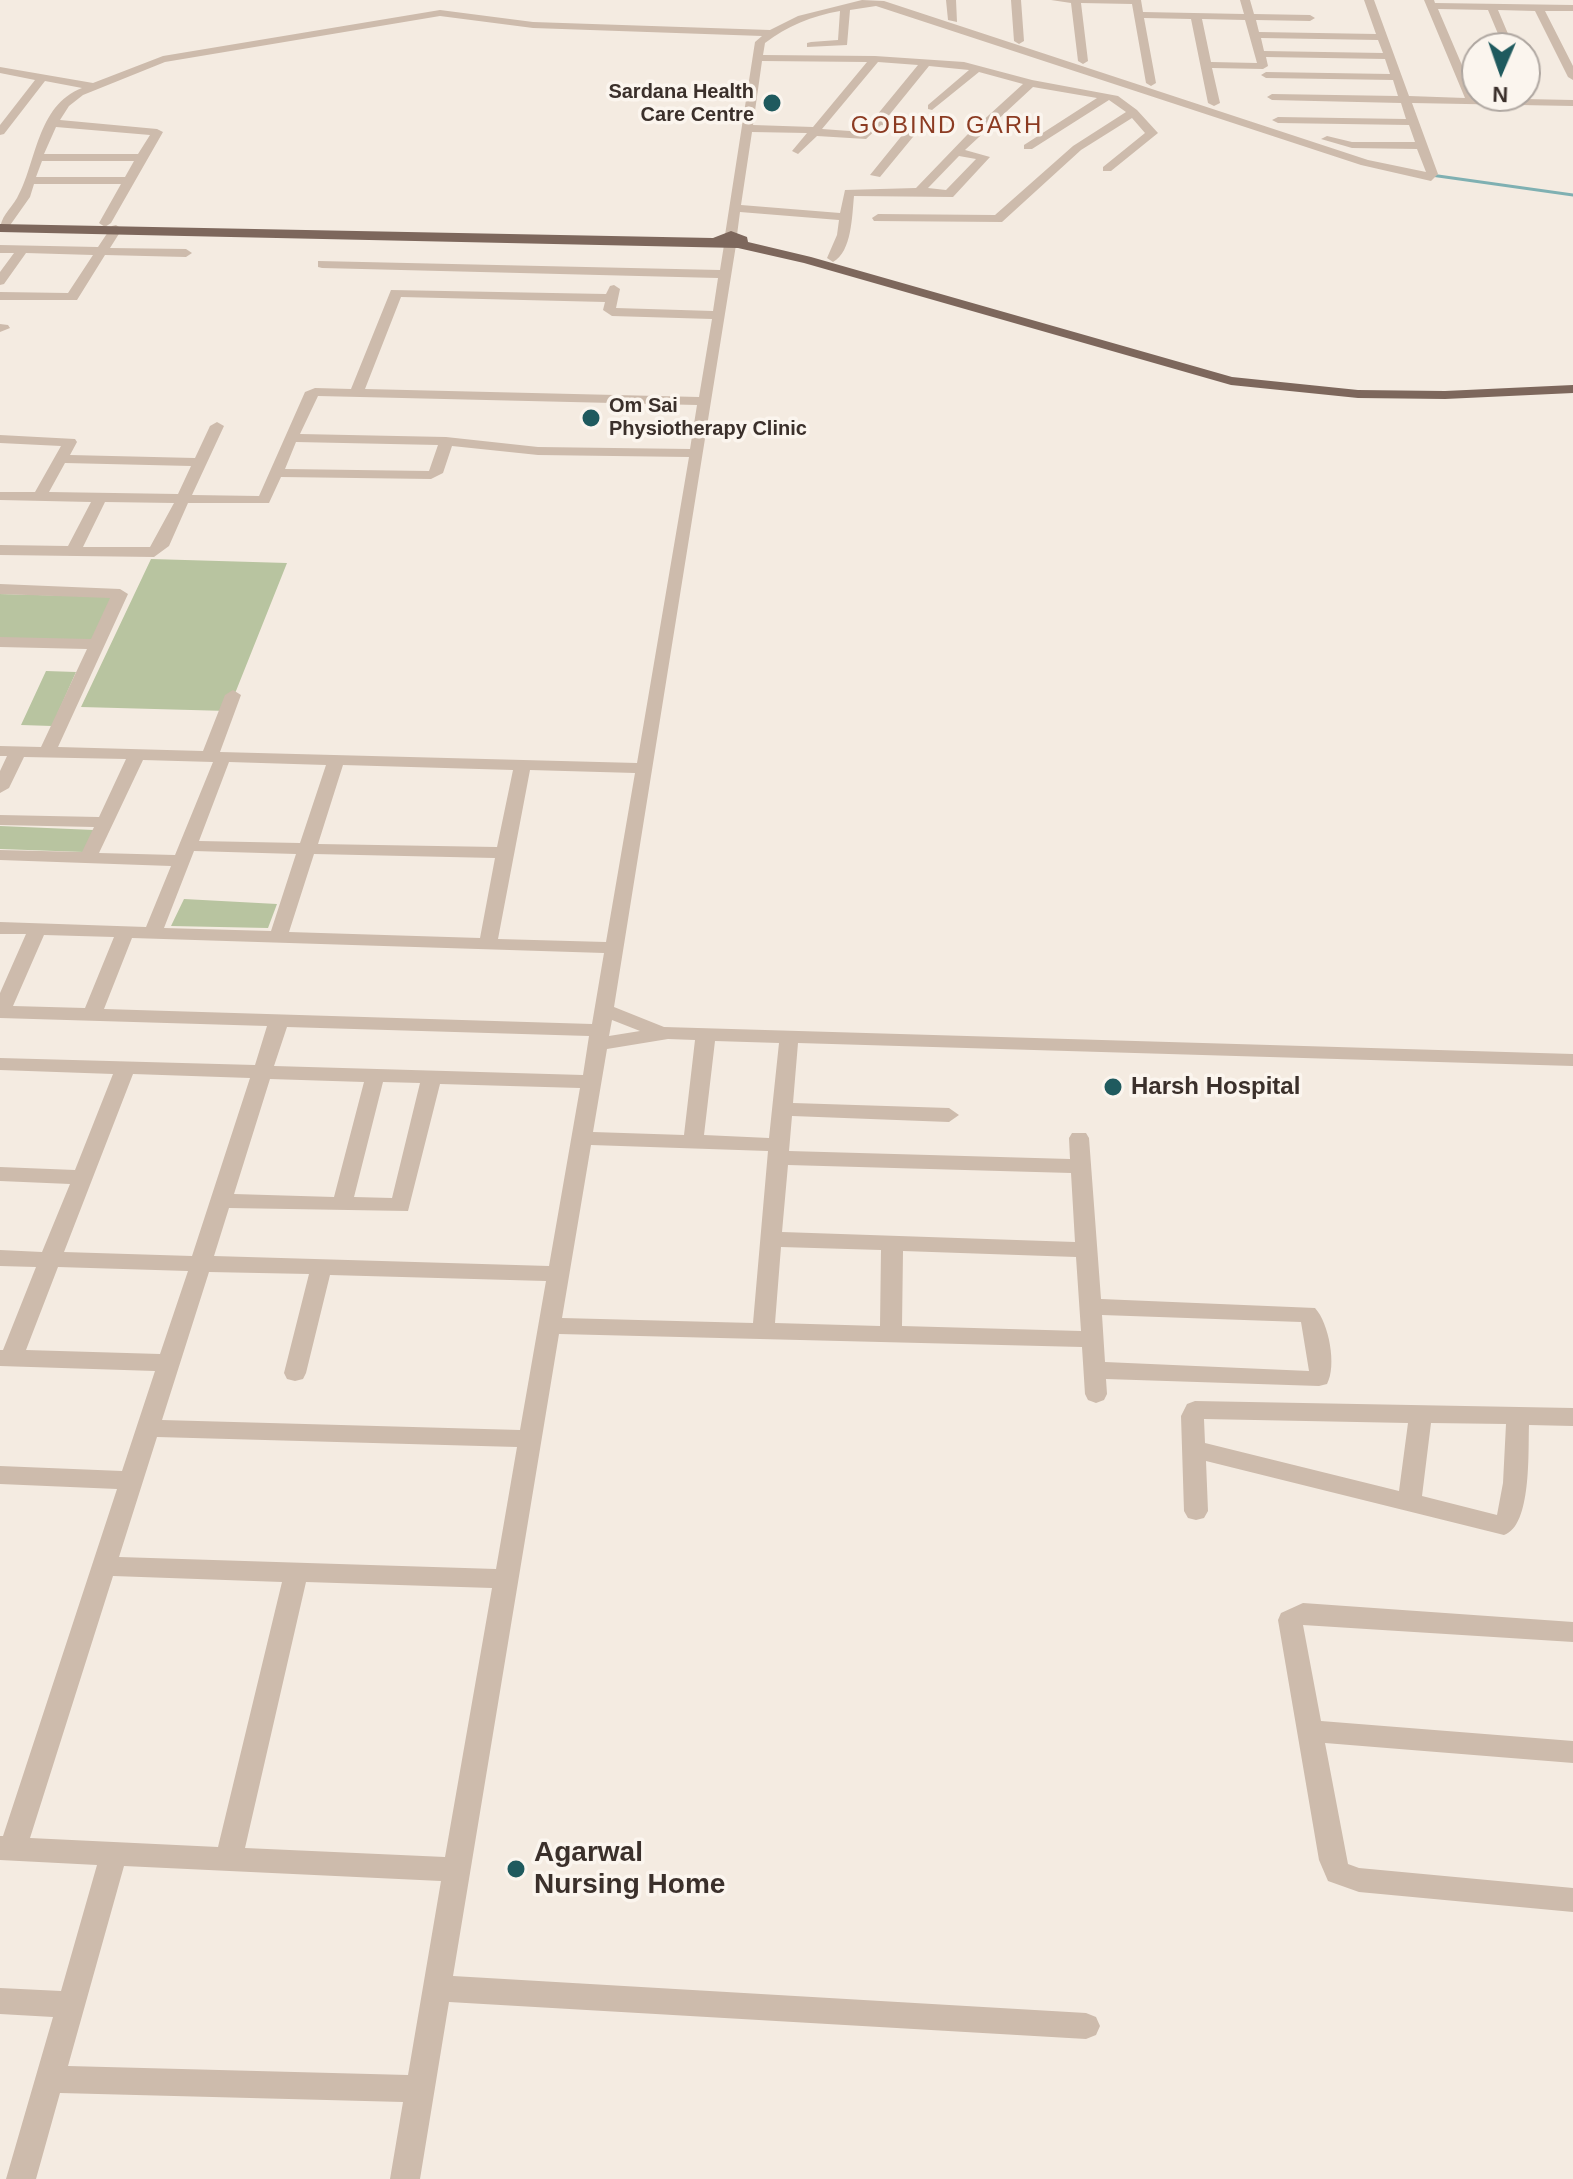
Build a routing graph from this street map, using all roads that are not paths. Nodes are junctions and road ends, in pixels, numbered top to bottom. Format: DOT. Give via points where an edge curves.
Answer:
graph roads {
  1 [pos="951,0"];
  2 [pos="1016,0"];
  3 [pos="1056,0"];
  4 [pos="1076,0"];
  5 [pos="1245,0"];
  6 [pos="1369,0"];
  7 [pos="883,1"];
  8 [pos="1136,1"];
  9 [pos="1430,3"];
  10 [pos="845,7"];
  11 [pos="1492,7"];
  12 [pos="1539,8"];
  13 [pos="1573,8"];
  14 [pos="1139,15"];
  15 [pos="1196,16"];
  16 [pos="1250,17"];
  17 [pos="1310,18"];
  18 [pos="953,20"];
  19 [pos="1502,32"];
  20 [pos="771,33"];
  21 [pos="1255,35"];
  22 [pos="1383,37"];
  23 [pos="991,41"];
  24 [pos="1019,41"];
  25 [pos="759,45"];
  26 [pos="775,45"];
  27 [pos="806,45"];
  28 [pos="1260,54"];
  29 [pos="1390,56"];
  30 [pos="758,58"];
  31 [pos="875,59"];
  32 [pos="1083,61"];
  33 [pos="926,62"];
  34 [pos="1207,65"];
  35 [pos="0,70"];
  36 [pos="980,70"];
  37 [pos="1265,70"];
  38 [pos="1461,75"];
  39 [pos="43,77"];
  40 [pos="1398,77"];
  41 [pos="1573,77"];
  42 [pos="1031,83"];
  43 [pos="1151,83"];
  44 [pos="95,87"];
  45 [pos="1108,96"];
  46 [pos="1272,97"];
  47 [pos="1406,100"];
  48 [pos="1461,101"];
  49 [pos="1541,102"];
  50 [pos="1214,103"];
  51 [pos="1573,103"];
  52 [pos="932,107"];
  53 [pos="1133,112"];
  54 [pos="879,121"];
  55 [pos="1279,122"];
  56 [pos="1414,122"];
  57 [pos="52,123"];
  58 [pos="747,128"];
  59 [pos="815,131"];
  60 [pos="0,132"];
  61 [pos="1422,146"];
  62 [pos="1028,147"];
  63 [pos="798,151"];
  64 [pos="956,152"];
  65 [pos="36,157"];
  66 [pos="144,158"];
  67 [pos="1107,169"];
  68 [pos="876,175"];
  69 [pos="29,180"];
  70 [pos="129,181"];
  71 [pos="880,191"];
  72 [pos="919,191"];
  73 [pos="735,208"];
  74 [pos="846,217"];
  75 [pos="2,224"];
  76 [pos="110,226"];
  77 [pos="198,231"];
  78 [pos="730,240"];
  79 [pos="0,249"];
  80 [pos="22,250"];
  81 [pos="102,252"];
  82 [pos="186,253"];
  83 [pos="833,258"];
  84 [pos="322,264"];
  85 [pos="178,269"];
  86 [pos="619,271"];
  87 [pos="725,274"];
  88 [pos="0,281"];
  89 [pos="0,296"];
  90 [pos="612,298"];
  91 [pos="719,315"];
  92 [pos="1573,379"];
  93 [pos="1573,389"];
  94 [pos="357,392"];
  95 [pos="706,401"];
  96 [pos="217,426"];
  97 [pos="292,438"];
  98 [pos="0,439"];
  99 [pos="446,441"];
  100 [pos="698,453"];
  101 [pos="61,459"];
  102 [pos="199,462"];
  103 [pos="277,473"];
  104 [pos="0,496"];
  105 [pos="40,496"];
  106 [pos="100,498"];
  107 [pos="182,499"];
  108 [pos="0,550"];
  109 [pos="73,551"];
  110 [pos="0,589"];
  111 [pos="1,643"];
  112 [pos="98,644"];
  113 [pos="233,695"];
  114 [pos="0,751"];
  115 [pos="18,752"];
  116 [pos="47,753"];
  117 [pos="137,755"];
  118 [pos="216,757"];
  119 [pos="336,760"];
  120 [pos="522,765"];
  121 [pos="643,768"];
  122 [pos="0,788"];
  123 [pos="0,820"];
  124 [pos="105,822"];
  125 [pos="307,849"];
  126 [pos="185,853"];
  127 [pos="505,853"];
  128 [pos="0,855"];
  129 [pos="88,858"];
  130 [pos="0,928"];
  131 [pos="37,930"];
  132 [pos="125,933"];
  133 [pos="153,933"];
  134 [pos="278,937"];
  135 [pos="488,944"];
  136 [pos="613,948"];
  137 [pos="0,1012"];
  138 [pos="92,1015"];
  139 [pos="279,1020"];
  140 [pos="600,1028"];
  141 [pos="668,1033"];
  142 [pos="706,1034"];
  143 [pos="789,1037"];
  144 [pos="1573,1060"];
  145 [pos="0,1064"];
  146 [pos="125,1069"];
  147 [pos="262,1073"];
  148 [pos="375,1076"];
  149 [pos="431,1078"];
  150 [pos="591,1082"];
  151 [pos="782,1109"];
  152 [pos="949,1115"];
  153 [pos="582,1138"];
  154 [pos="1079,1138"];
  155 [pos="693,1142"];
  156 [pos="779,1152"];
  157 [pos="1081,1166"];
  158 [pos="0,1174"];
  159 [pos="83,1177"];
  160 [pos="220,1201"];
  161 [pos="342,1205"];
  162 [pos="771,1239"];
  163 [pos="892,1243"];
  164 [pos="1087,1250"];
  165 [pos="0,1258"];
  166 [pos="50,1260"];
  167 [pos="200,1264"];
  168 [pos="321,1268"];
  169 [pos="560,1274"];
  170 [pos="1091,1307"];
  171 [pos="551,1326"];
  172 [pos="763,1331"];
  173 [pos="891,1335"];
  174 [pos="1093,1339"];
  175 [pos="6,1358"];
  176 [pos="168,1363"];
  177 [pos="1095,1370"];
  178 [pos="295,1373"];
  179 [pos="1096,1394"];
  180 [pos="1420,1415"];
  181 [pos="1518,1415"];
  182 [pos="1573,1417"];
  183 [pos="146,1428"];
  184 [pos="530,1439"];
  185 [pos="1194,1449"];
  186 [pos="0,1475"];
  187 [pos="129,1480"];
  188 [pos="1409,1504"];
  189 [pos="1196,1511"];
  190 [pos="102,1566"];
  191 [pos="296,1572"];
  192 [pos="506,1579"];
  193 [pos="1573,1632"];
  194 [pos="1311,1731"];
  195 [pos="1573,1752"];
  196 [pos="6,1848"];
  197 [pos="114,1854"];
  198 [pos="229,1859"];
  199 [pos="456,1870"];
  200 [pos="1573,1900"];
  201 [pos="436,1988"];
  202 [pos="0,2001"];
  203 [pos="72,2005"];
  204 [pos="1086,2026"];
  205 [pos="51,2079"];
  206 [pos="420,2089"];
  207 [pos="21,2179"];
  208 [pos="405,2179"];
  1 -- 18 [label="street"];
  2 -- 24 [label="street"];
  3 -- 4 [label="street"];
  4 -- 8 [label="street"];
  4 -- 32 [label="street"];
  5 -- 16 [label="street"];
  6 -- 22 [label="street"];
  7 -- 10 [label="street"];
  7 -- 18 [label="street"];
  7 -- 23 [label="street"];
  8 -- 14 [label="street"];
  9 -- 11 [label="street"];
  9 -- 38 [label="street"];
  10 -- 20 [label="street" via="813,14"];
  10 -- 27 [label="street" via="843,43"];
  11 -- 12 [label="street"];
  11 -- 19 [label="street"];
  12 -- 13 [label="street"];
  12 -- 41 [label="street"];
  14 -- 15 [label="street"];
  14 -- 43 [label="street"];
  15 -- 16 [label="street"];
  15 -- 34 [label="street"];
  16 -- 17 [label="street"];
  16 -- 21 [label="street"];
  18 -- 24 [label="street"];
  20 -- 25 [label="street"];
  20 -- 44 [label="street" via="533,25 440,13 163,59"];
  21 -- 22 [label="street"];
  21 -- 28 [label="street"];
  22 -- 29 [label="street"];
  23 -- 36 [label="street"];
  23 -- 61 [label="street" via="1365,163 1432,175"];
  24 -- 32 [label="street"];
  25 -- 26 [label="street"];
  25 -- 30 [label="street"];
  28 -- 29 [label="street"];
  28 -- 37 [label="street"];
  29 -- 40 [label="street"];
  30 -- 31 [label="street"];
  30 -- 58 [label="street"];
  31 -- 33 [label="street"];
  31 -- 59 [label="street"];
  32 -- 43 [label="street"];
  33 -- 36 [label="street"];
  33 -- 54 [label="street"];
  34 -- 37 [label="street"];
  34 -- 50 [label="street"];
  35 -- 39 [label="street"];
  36 -- 42 [label="street"];
  36 -- 52 [label="street"];
  37 -- 40 [label="street"];
  37 -- 46 [label="street"];
  39 -- 44 [label="street"];
  39 -- 60 [label="street"];
  40 -- 47 [label="street"];
  42 -- 45 [label="street"];
  42 -- 64 [label="street"];
  43 -- 50 [label="street"];
  44 -- 57 [label="street" via="71,98"];
  45 -- 53 [label="street"];
  45 -- 62 [label="street"];
  46 -- 47 [label="street"];
  46 -- 55 [label="street"];
  47 -- 48 [label="street"];
  47 -- 56 [label="street"];
  49 -- 51 [label="street"];
  50 -- 55 [label="street"];
  53 -- 67 [label="street" via="1152,133"];
  53 -- 71 [label="street" via="1077,148 998,219 877,223"];
  54 -- 59 [label="street" via="863,137"];
  54 -- 68 [label="street" via="916,126"];
  55 -- 56 [label="street"];
  55 -- 61 [label="street" via="1343,144"];
  56 -- 61 [label="street"];
  57 -- 65 [label="street"];
  57 -- 66 [label="street" via="154,131 158,135"];
  58 -- 59 [label="street"];
  58 -- 73 [label="street"];
  59 -- 63 [label="street"];
  64 -- 72 [label="street"];
  64 -- 72 [label="street" via="984,157 949,194"];
  65 -- 66 [label="street"];
  65 -- 69 [label="street"];
  66 -- 70 [label="street"];
  69 -- 70 [label="street"];
  69 -- 75 [label="street" via="24,197"];
  70 -- 76 [label="street"];
  71 -- 72 [label="street"];
  71 -- 74 [label="street" via="851,191"];
  73 -- 74 [label="street"];
  73 -- 78 [label="street"];
  74 -- 83 [label="street"];
  75 -- 76 [label="main road"];
  76 -- 77 [label="main road"];
  76 -- 78 [label="main road"];
  76 -- 81 [label="street"];
  77 -- 78 [label="main road"];
  77 -- 82 [label="street"];
  78 -- 83 [label="main road"];
  78 -- 87 [label="street"];
  78 -- 93 [label="main road" via="1264,387 1402,394"];
  79 -- 80 [label="street"];
  80 -- 81 [label="street"];
  80 -- 88 [label="street"];
  81 -- 82 [label="street"];
  81 -- 89 [label="street" via="72,297"];
  82 -- 85 [label="street"];
  83 -- 92 [label="main road" via="1228,369 1278,378"];
  84 -- 86 [label="street"];
  86 -- 87 [label="street"];
  86 -- 90 [label="street"];
  87 -- 91 [label="street"];
  90 -- 91 [label="street" via="612,312"];
  90 -- 94 [label="street" via="396,293"];
  91 -- 95 [label="street"];
  94 -- 95 [label="street"];
  94 -- 97 [label="street" via="310,395"];
  95 -- 100 [label="street"];
  96 -- 102 [label="street"];
  97 -- 99 [label="street"];
  97 -- 103 [label="street"];
  98 -- 101 [label="street" via="70,442"];
  99 -- 100 [label="street" via="538,451"];
  99 -- 103 [label="street" via="431,475"];
  100 -- 121 [label="street"];
  101 -- 102 [label="street"];
  101 -- 105 [label="street"];
  102 -- 107 [label="street"];
  103 -- 107 [label="street" via="264,500"];
  104 -- 105 [label="street"];
  105 -- 106 [label="street"];
  106 -- 107 [label="street"];
  106 -- 109 [label="street"];
  107 -- 109 [label="street" via="154,552"];
  108 -- 109 [label="street"];
  110 -- 112 [label="street" via="120,594"];
  111 -- 112 [label="street"];
  112 -- 116 [label="street"];
  113 -- 118 [label="street"];
  114 -- 115 [label="street"];
  115 -- 116 [label="street"];
  115 -- 122 [label="street"];
  116 -- 117 [label="street"];
  117 -- 118 [label="street"];
  117 -- 124 [label="street"];
  118 -- 119 [label="street"];
  118 -- 126 [label="street"];
  119 -- 120 [label="street"];
  119 -- 125 [label="street"];
  120 -- 121 [label="street"];
  120 -- 127 [label="street"];
  121 -- 136 [label="street"];
  123 -- 124 [label="street"];
  124 -- 129 [label="street"];
  125 -- 126 [label="street"];
  125 -- 127 [label="street"];
  125 -- 134 [label="street"];
  126 -- 129 [label="street"];
  126 -- 133 [label="street"];
  127 -- 135 [label="street"];
  128 -- 129 [label="street"];
  130 -- 131 [label="street"];
  131 -- 132 [label="street"];
  131 -- 137 [label="street"];
  132 -- 133 [label="street"];
  132 -- 138 [label="street"];
  133 -- 134 [label="street"];
  134 -- 135 [label="street"];
  135 -- 136 [label="street"];
  136 -- 140 [label="street"];
  137 -- 138 [label="street"];
  138 -- 139 [label="street"];
  139 -- 140 [label="street"];
  139 -- 147 [label="street"];
  140 -- 141 [label="street"];
  140 -- 141 [label="street"];
  140 -- 150 [label="street"];
  141 -- 142 [label="street"];
  142 -- 143 [label="street"];
  142 -- 155 [label="street"];
  143 -- 144 [label="street"];
  143 -- 151 [label="street"];
  145 -- 146 [label="street"];
  146 -- 147 [label="street"];
  146 -- 159 [label="street"];
  147 -- 148 [label="street"];
  147 -- 160 [label="street"];
  148 -- 149 [label="street"];
  148 -- 161 [label="street"];
  149 -- 150 [label="street"];
  149 -- 161 [label="street" via="401,1206"];
  150 -- 153 [label="street"];
  151 -- 152 [label="street"];
  151 -- 156 [label="street"];
  153 -- 155 [label="street"];
  153 -- 169 [label="street"];
  154 -- 157 [label="street"];
  155 -- 156 [label="street"];
  156 -- 157 [label="street"];
  156 -- 162 [label="street"];
  157 -- 164 [label="street"];
  158 -- 159 [label="street"];
  159 -- 166 [label="street"];
  160 -- 161 [label="street"];
  160 -- 167 [label="street"];
  162 -- 163 [label="street"];
  162 -- 172 [label="street"];
  163 -- 164 [label="street"];
  163 -- 173 [label="street"];
  164 -- 170 [label="street"];
  165 -- 166 [label="street"];
  166 -- 167 [label="street"];
  166 -- 175 [label="street"];
  167 -- 168 [label="street"];
  167 -- 176 [label="street"];
  168 -- 169 [label="street"];
  168 -- 178 [label="street"];
  169 -- 171 [label="street"];
  170 -- 174 [label="street"];
  170 -- 177 [label="street" via="1307,1314 1313,1320 1321,1373 1309,1380"];
  171 -- 172 [label="street"];
  171 -- 184 [label="street"];
  172 -- 173 [label="street"];
  173 -- 174 [label="street"];
  174 -- 177 [label="street"];
  175 -- 176 [label="street"];
  176 -- 183 [label="street"];
  177 -- 179 [label="street"];
  180 -- 181 [label="street"];
  180 -- 185 [label="street" via="1195,1410"];
  180 -- 188 [label="street"];
  181 -- 182 [label="street"];
  181 -- 188 [label="street" via="1515,1483 1504,1526"];
  183 -- 184 [label="street"];
  183 -- 187 [label="street"];
  184 -- 192 [label="street"];
  185 -- 188 [label="street"];
  185 -- 189 [label="street"];
  186 -- 187 [label="street"];
  187 -- 190 [label="street"];
  190 -- 191 [label="street"];
  190 -- 196 [label="street"];
  191 -- 192 [label="street"];
  191 -- 198 [label="street"];
  192 -- 199 [label="street"];
  193 -- 194 [label="street" via="1294,1616 1290,1627"];
  194 -- 195 [label="street"];
  194 -- 200 [label="street" via="1338,1872 1359,1880"];
  196 -- 197 [label="street"];
  197 -- 198 [label="street"];
  197 -- 203 [label="street"];
  198 -- 199 [label="street"];
  199 -- 201 [label="street"];
  201 -- 204 [label="street"];
  201 -- 206 [label="street"];
  202 -- 203 [label="street"];
  203 -- 205 [label="street"];
  205 -- 206 [label="street"];
  205 -- 207 [label="street"];
  206 -- 208 [label="street"];
}
